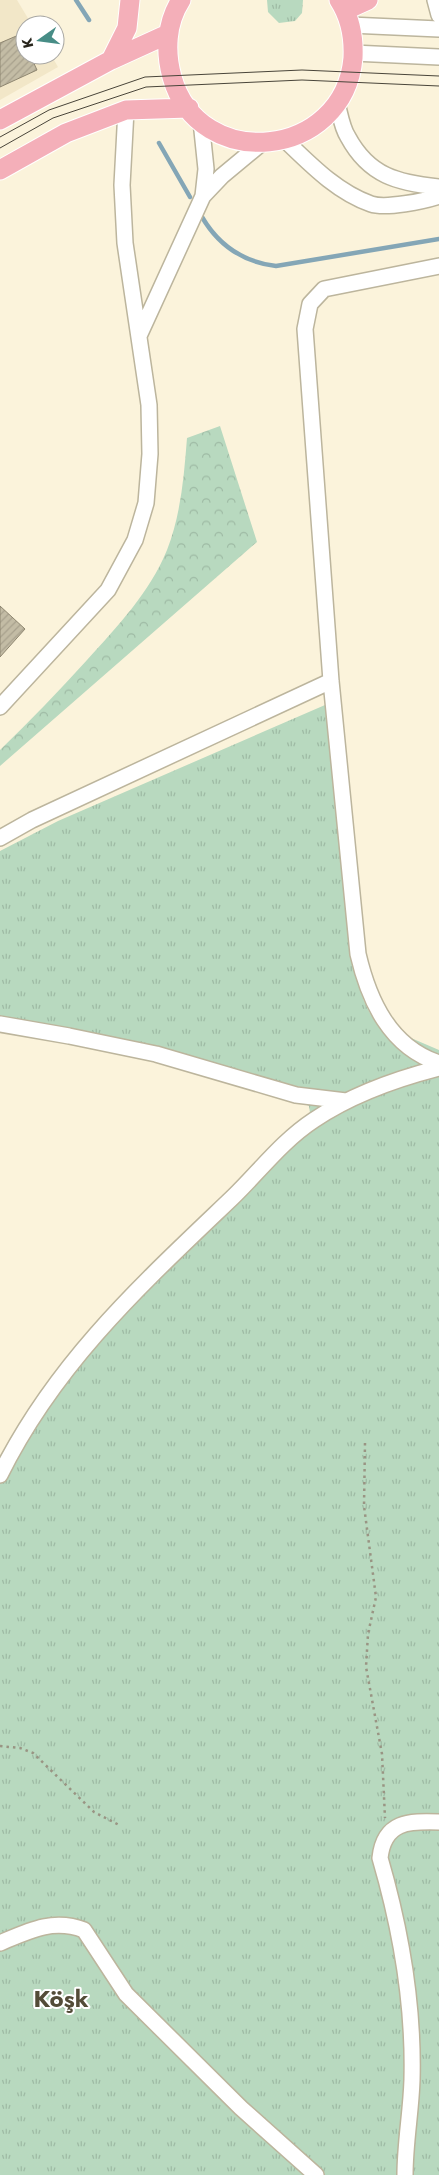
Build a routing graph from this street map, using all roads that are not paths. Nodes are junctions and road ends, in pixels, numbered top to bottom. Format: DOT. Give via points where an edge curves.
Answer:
graph roads {
  1 [pos="130,0"];
  2 [pos="368,0"];
  3 [pos="435,0"];
  4 [pos="175,4"];
  5 [pos="345,12"];
  6 [pos="439,15"];
  7 [pos="439,29"];
  8 [pos="168,34"];
  9 [pos="353,53"];
  10 [pos="439,57"];
  11 [pos="111,60"];
  12 [pos="337,103"];
  13 [pos="126,110"];
  14 [pos="195,115"];
  15 [pos="0,120"];
  16 [pos="285,140"];
  17 [pos="263,142"];
  18 [pos="0,170"];
  19 [pos="439,187"];
  20 [pos="203,196"];
  21 [pos="439,196"];
  22 [pos="439,266"];
  23 [pos="139,336"];
  24 [pos="331,681"];
  25 [pos="0,707"];
  26 [pos="0,838"];
  27 [pos="0,1024"];
  28 [pos="439,1063"];
  29 [pos="439,1068"];
  30 [pos="346,1101"];
  31 [pos="0,1475"];
  32 [pos="439,1822"];
  33 [pos="0,1943"];
  34 [pos="316,2175"];
  35 [pos="405,2175"];
  1 -- 11 [label="main road" via="127,28"];
  2 -- 5 [label="main road"];
  3 -- 6 [label="street"];
  4 -- 8 [label="main road"];
  5 -- 7 [label="street"];
  5 -- 9 [label="main road" via="354,42"];
  8 -- 11 [label="main road"];
  8 -- 14 [label="main road" via="167,59 176,90"];
  9 -- 10 [label="street"];
  9 -- 12 [label="main road" via="351,72"];
  11 -- 15 [label="main road"];
  12 -- 16 [label="main road" via="315,126"];
  12 -- 19 [label="street" via="347,137 374,170 405,184"];
  13 -- 14 [label="main road"];
  13 -- 18 [label="main road" via="66,133"];
  13 -- 23 [label="street" via="123,214"];
  14 -- 17 [label="main road" via="221,135 253,143"];
  14 -- 20 [label="street" via="206,169"];
  16 -- 17 [label="main road"];
  16 -- 21 [label="street" via="327,180 372,205 420,203"];
  17 -- 20 [label="street"];
  20 -- 23 [label="street"];
  22 -- 24 [label="street" via="324,289 306,312 304,329"];
  23 -- 25 [label="street" via="149,405 150,454 146,503 135,540 102,597"];
  24 -- 26 [label="street" via="32,820"];
  24 -- 28 [label="street" via="356,934 363,975 375,1006 400,1040 416,1053"];
  27 -- 30 [label="street" via="156,1054 296,1095"];
  29 -- 30 [label="street"];
  30 -- 31 [label="street" via="313,1121 282,1146 101,1326 53,1385"];
  32 -- 35 [label="street" via="408,1822 394,1829 384,1842 380,1858 400,1932 410,2009 412,2079"];
  33 -- 34 [label="street" via="54,1924 84,1930 126,1994 241,2108"];
}
